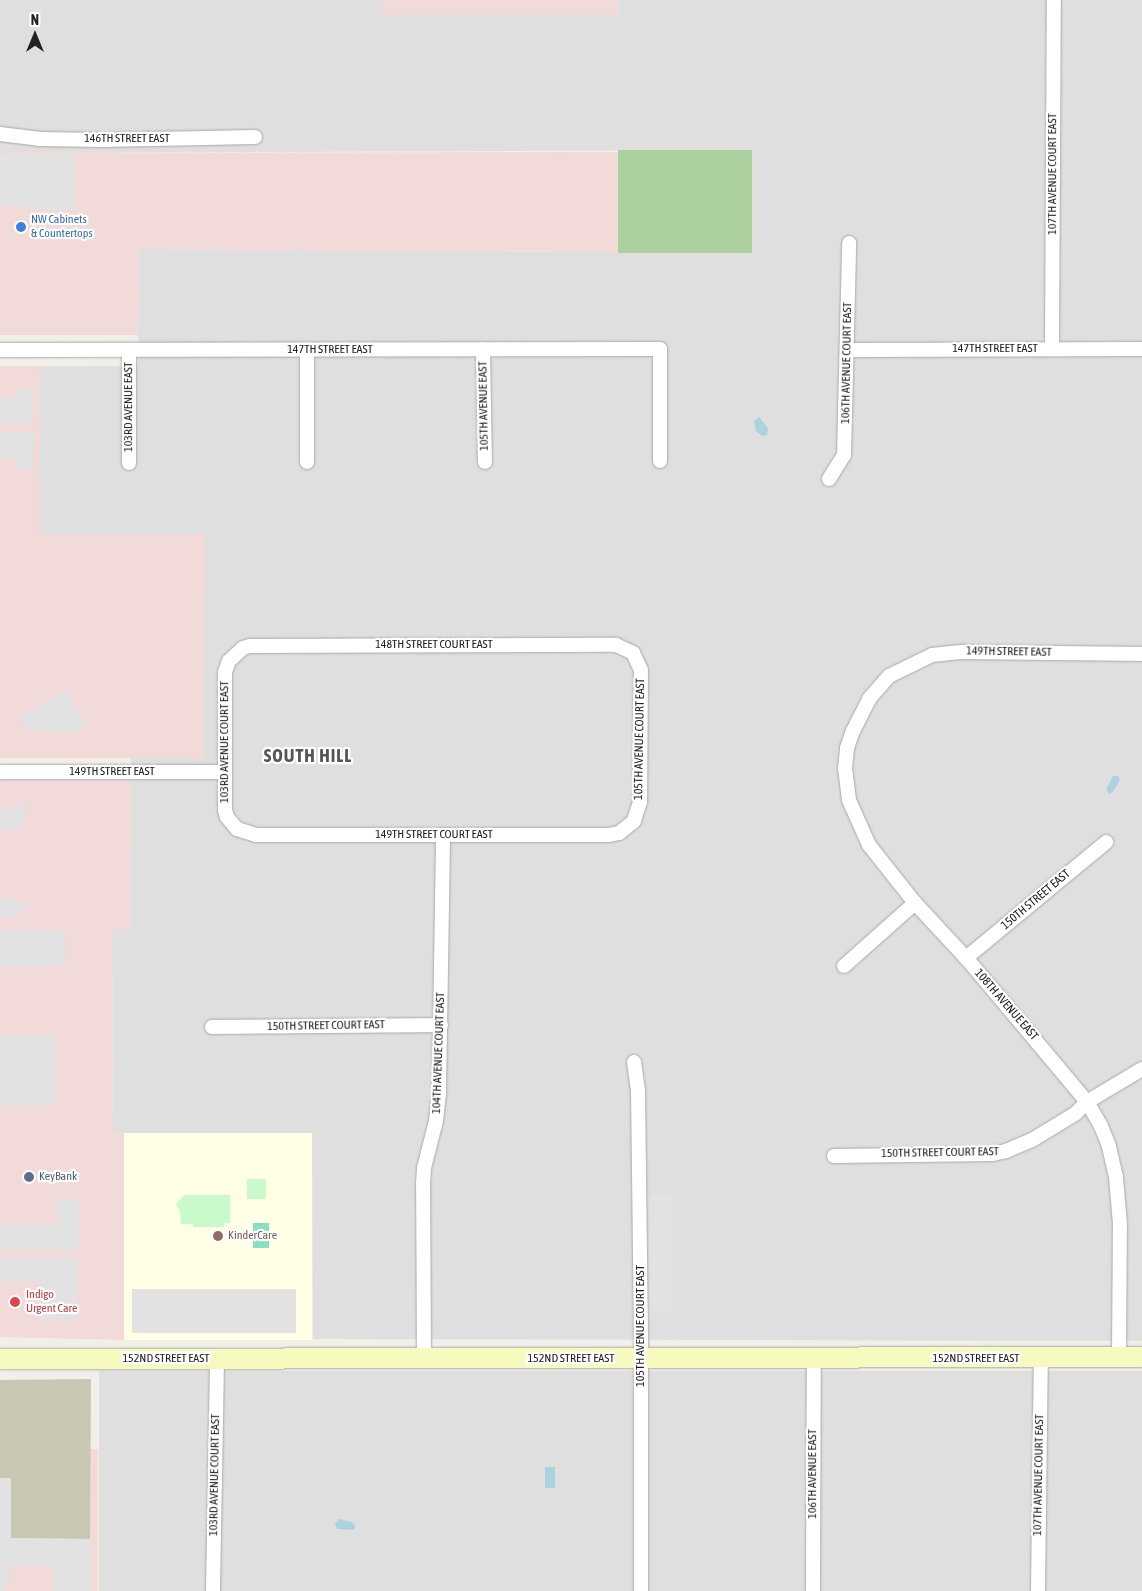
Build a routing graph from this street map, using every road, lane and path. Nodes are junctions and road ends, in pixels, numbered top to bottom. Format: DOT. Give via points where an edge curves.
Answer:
graph roads {
  1 [pos="1054,0"];
  2 [pos="0,134"];
  3 [pos="255,137"];
  4 [pos="849,243"];
  5 [pos="1052,349"];
  6 [pos="1142,349"];
  7 [pos="0,350"];
  8 [pos="129,350"];
  9 [pos="307,350"];
  10 [pos="483,350"];
  11 [pos="848,350"];
  12 [pos="660,461"];
  13 [pos="307,462"];
  14 [pos="485,462"];
  15 [pos="129,463"];
  16 [pos="829,479"];
  17 [pos="633,653"];
  18 [pos="235,654"];
  19 [pos="1142,654"];
  20 [pos="883,682"];
  21 [pos="0,772"];
  22 [pos="225,772"];
  23 [pos="630,825"];
  24 [pos="236,829"];
  25 [pos="443,835"];
  26 [pos="1106,842"];
  27 [pos="916,903"];
  28 [pos="966,958"];
  29 [pos="844,966"];
  30 [pos="441,1025"];
  31 [pos="212,1027"];
  32 [pos="634,1062"];
  33 [pos="1142,1069"];
  34 [pos="1087,1102"];
  35 [pos="834,1156"];
  36 [pos="1119,1357"];
  37 [pos="1142,1357"];
  38 [pos="814,1358"];
  39 [pos="0,1359"];
  40 [pos="217,1359"];
  41 [pos="424,1359"];
  42 [pos="641,1359"];
  43 [pos="1041,1359"];
  44 [pos="214,1591"];
  45 [pos="641,1591"];
  46 [pos="813,1591"];
  47 [pos="1038,1591"];
  1 -- 5 [label="street, 107TH AVENUE COURT EAST"];
  2 -- 3 [label="street, 146TH STREET EAST" via="39,139 104,140"];
  4 -- 11 [label="street, 106TH AVENUE COURT EAST"];
  5 -- 6 [label="street, 147TH STREET EAST"];
  5 -- 11 [label="street, 147TH STREET EAST"];
  7 -- 8 [label="street, 147TH STREET EAST"];
  8 -- 9 [label="street, 147TH STREET EAST"];
  8 -- 15 [label="street, 103RD AVENUE EAST"];
  9 -- 10 [label="street, 147TH STREET EAST"];
  9 -- 13 [label="street"];
  10 -- 12 [label="street, 147TH STREET EAST" via="660,349"];
  10 -- 14 [label="street, 105TH AVENUE EAST"];
  11 -- 16 [label="street, 106TH AVENUE COURT EAST" via="844,455"];
  17 -- 18 [label="street, 148TH STREET COURT EAST" via="616,645 597,645 250,646"];
  17 -- 23 [label="street, 105TH AVENUE COURT EAST" via="641,670 640,802 638,814"];
  18 -- 22 [label="street, 103RD AVENUE COURT EAST" via="225,672"];
  19 -- 20 [label="street, 149TH STREET EAST" via="948,652 932,655 899,670"];
  20 -- 27 [label="street, 108TH AVENUE EAST" via="859,714 847,748 848,800 870,845"];
  21 -- 22 [label="street, 149TH STREET EAST"];
  22 -- 24 [label="street, 103RD AVENUE COURT EAST" via="225,810"];
  23 -- 25 [label="street, 149TH STREET COURT EAST" via="609,835"];
  24 -- 25 [label="street, 149TH STREET COURT EAST" via="256,835"];
  25 -- 30 [label="street, 104TH AVENUE COURT EAST"];
  26 -- 28 [label="street, 150TH STREET EAST"];
  27 -- 28 [label="street, 108TH AVENUE EAST"];
  27 -- 29 [label="street"];
  28 -- 34 [label="street, 108TH AVENUE EAST"];
  30 -- 31 [label="street, 150TH STREET COURT EAST"];
  30 -- 41 [label="street, 104TH AVENUE COURT EAST" via="438,1103 423,1184"];
  32 -- 42 [label="street, 105TH AVENUE COURT EAST" via="638,1091"];
  33 -- 34 [label="street, 150TH STREET COURT EAST"];
  34 -- 35 [label="street, 150TH STREET COURT EAST" via="1075,1114 1032,1140 993,1154"];
  34 -- 36 [label="street, 108TH AVENUE EAST" via="1108,1146 1116,1177 1120,1224"];
  36 -- 37 [label="main road, 152ND STREET EAST"];
  36 -- 43 [label="main road, 152ND STREET EAST"];
  38 -- 42 [label="main road, 152ND STREET EAST"];
  38 -- 43 [label="main road, 152ND STREET EAST"];
  38 -- 46 [label="street, 106TH AVENUE EAST"];
  39 -- 40 [label="main road, 152ND STREET EAST"];
  40 -- 41 [label="main road, 152ND STREET EAST"];
  40 -- 44 [label="street, 103RD AVENUE COURT EAST"];
  41 -- 42 [label="main road, 152ND STREET EAST"];
  42 -- 45 [label="street, 105TH AVENUE COURT EAST"];
  43 -- 47 [label="street, 107TH AVENUE COURT EAST"];
}
